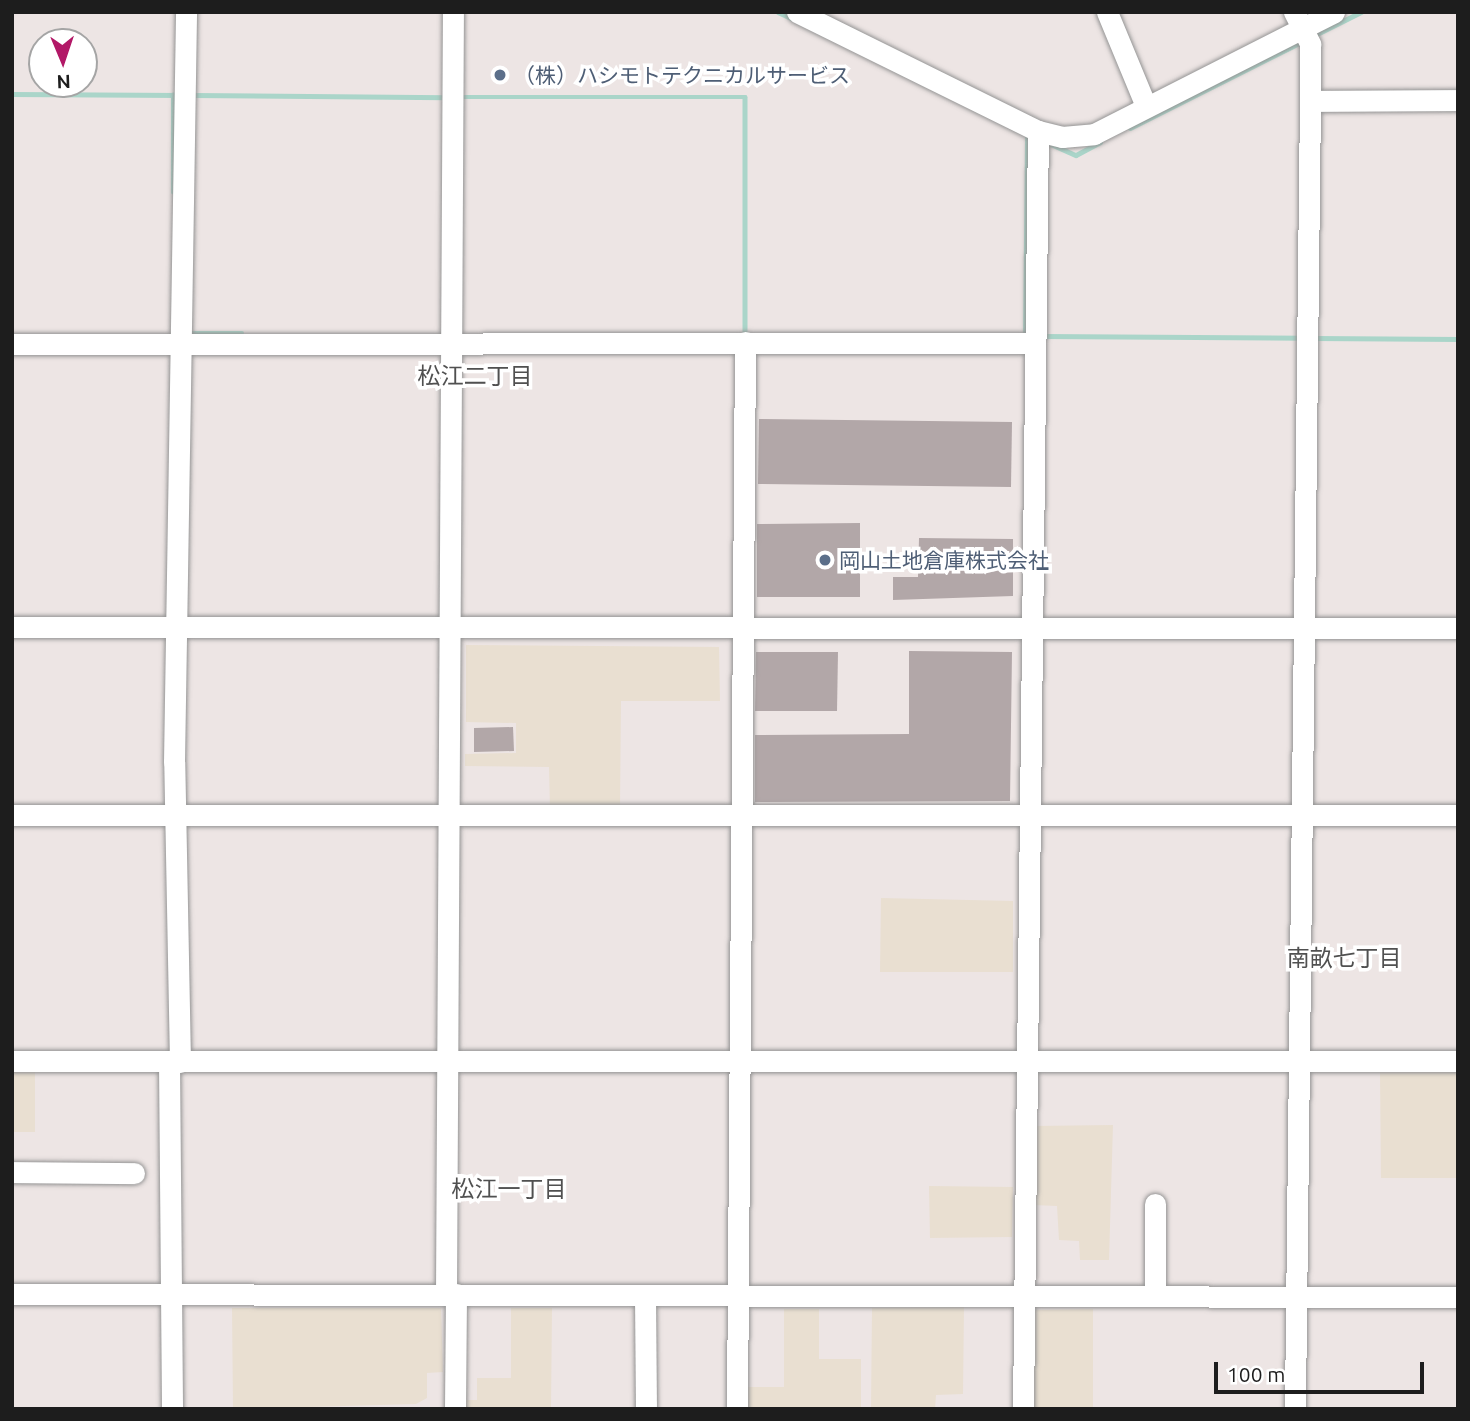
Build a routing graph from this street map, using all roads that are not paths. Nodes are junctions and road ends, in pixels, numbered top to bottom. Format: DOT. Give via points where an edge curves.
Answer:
graph roads {
  1 [pos="186,12"];
  2 [pos="453,12"];
  3 [pos="796,12"];
  4 [pos="1107,12"];
  5 [pos="1334,12"];
  6 [pos="1303,30"];
  7 [pos="1458,100"];
  8 [pos="1310,101"];
  9 [pos="1146,106"];
  10 [pos="1036,138"];
  11 [pos="456,340"];
  12 [pos="1031,340"];
  13 [pos="745,342"];
  14 [pos="12,344"];
  15 [pos="180,344"];
  16 [pos="178,626"];
  17 [pos="12,627"];
  18 [pos="449,627"];
  19 [pos="743,627"];
  20 [pos="1033,628"];
  21 [pos="1302,628"];
  22 [pos="1458,628"];
  23 [pos="12,815"];
  24 [pos="1458,815"];
  25 [pos="1027,818"];
  26 [pos="452,819"];
  27 [pos="174,820"];
  28 [pos="1302,820"];
  29 [pos="741,821"];
  30 [pos="12,1061"];
  31 [pos="1458,1061"];
  32 [pos="175,1062"];
  33 [pos="447,1062"];
  34 [pos="741,1062"];
  35 [pos="1029,1062"];
  36 [pos="1297,1062"];
  37 [pos="12,1172"];
  38 [pos="134,1173"];
  39 [pos="1155,1205"];
  40 [pos="12,1294"];
  41 [pos="451,1294"];
  42 [pos="172,1295"];
  43 [pos="1295,1295"];
  44 [pos="645,1296"];
  45 [pos="1025,1296"];
  46 [pos="1155,1296"];
  47 [pos="739,1297"];
  48 [pos="1458,1297"];
  49 [pos="172,1409"];
  50 [pos="455,1409"];
  51 [pos="646,1409"];
  52 [pos="737,1409"];
  53 [pos="1024,1409"];
  54 [pos="1295,1409"];
  1 -- 15 [label="street"];
  2 -- 11 [label="street"];
  3 -- 10 [label="street"];
  4 -- 9 [label="street"];
  5 -- 6 [label="street"];
  6 -- 8 [label="street"];
  6 -- 9 [label="street"];
  7 -- 8 [label="street"];
  8 -- 21 [label="street"];
  9 -- 10 [label="street" via="1094,134"];
  10 -- 12 [label="street"];
  11 -- 13 [label="street"];
  11 -- 15 [label="street"];
  11 -- 18 [label="street"];
  12 -- 13 [label="street"];
  12 -- 20 [label="street"];
  13 -- 19 [label="street"];
  14 -- 15 [label="street"];
  15 -- 16 [label="street"];
  16 -- 17 [label="street"];
  16 -- 18 [label="street"];
  16 -- 27 [label="street"];
  18 -- 19 [label="street"];
  18 -- 26 [label="street"];
  19 -- 20 [label="street"];
  19 -- 29 [label="street"];
  20 -- 21 [label="street"];
  20 -- 25 [label="street"];
  21 -- 22 [label="street"];
  21 -- 28 [label="street"];
  23 -- 27 [label="street"];
  24 -- 28 [label="street"];
  25 -- 28 [label="street"];
  25 -- 29 [label="street"];
  25 -- 35 [label="street"];
  26 -- 27 [label="street"];
  26 -- 29 [label="street"];
  26 -- 33 [label="street"];
  27 -- 32 [label="street"];
  28 -- 36 [label="street"];
  29 -- 34 [label="street"];
  30 -- 32 [label="street"];
  31 -- 36 [label="street"];
  32 -- 33 [label="street"];
  32 -- 42 [label="street"];
  33 -- 34 [label="street"];
  33 -- 41 [label="street"];
  34 -- 35 [label="street"];
  34 -- 47 [label="street"];
  35 -- 36 [label="street"];
  35 -- 45 [label="street"];
  36 -- 43 [label="street"];
  37 -- 38 [label="street"];
  39 -- 46 [label="street"];
  40 -- 42 [label="street"];
  41 -- 42 [label="street"];
  41 -- 44 [label="street"];
  41 -- 50 [label="street"];
  42 -- 49 [label="street"];
  43 -- 46 [label="street"];
  43 -- 48 [label="street"];
  43 -- 54 [label="street"];
  44 -- 47 [label="street"];
  44 -- 51 [label="street"];
  45 -- 46 [label="street"];
  45 -- 47 [label="street"];
  45 -- 53 [label="street"];
  47 -- 52 [label="street"];
}
